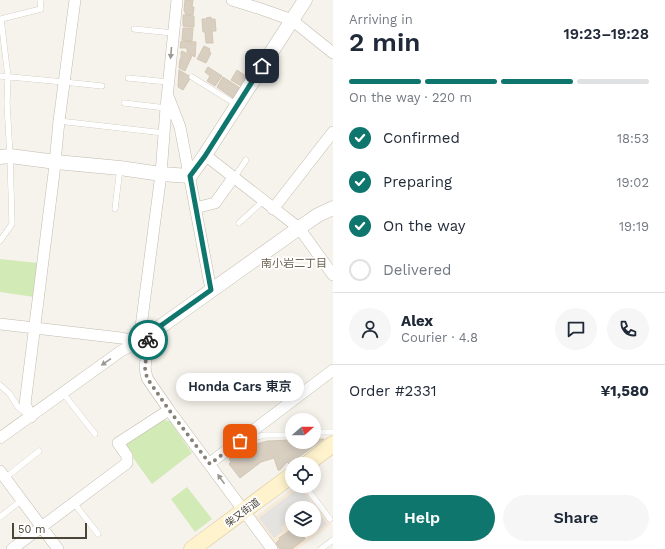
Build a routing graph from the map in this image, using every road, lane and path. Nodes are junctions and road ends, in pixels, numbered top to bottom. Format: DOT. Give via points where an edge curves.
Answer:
graph roads {
  1 [pos="40,0"];
  2 [pos="75,0"];
  3 [pos="177,0"];
  4 [pos="232,0"];
  5 [pos="305,0"];
  6 [pos="292,20"];
  7 [pos="134,30"];
  8 [pos="173,33"];
  9 [pos="333,53"];
  10 [pos="0,76"];
  11 [pos="192,76"];
  12 [pos="8,77"];
  13 [pos="128,78"];
  14 [pos="64,82"];
  15 [pos="168,82"];
  16 [pos="102,86"];
  17 [pos="167,94"];
  18 [pos="124,103"];
  19 [pos="237,105"];
  20 [pos="166,108"];
  21 [pos="59,121"];
  22 [pos="333,132"];
  23 [pos="164,133"];
  24 [pos="5,156"];
  25 [pos="205,156"];
  26 [pos="246,160"];
  27 [pos="56,162"];
  28 [pos="120,168"];
  29 [pos="161,174"];
  30 [pos="190,176"];
  31 [pos="233,178"];
  32 [pos="263,201"];
  33 [pos="195,208"];
  34 [pos="333,208"];
  35 [pos="273,209"];
  36 [pos="115,210"];
  37 [pos="239,223"];
  38 [pos="298,228"];
  39 [pos="0,241"];
  40 [pos="333,275"];
  41 [pos="211,290"];
  42 [pos="0,324"];
  43 [pos="35,328"];
  44 [pos="144,338"];
  45 [pos="333,370"];
  46 [pos="0,385"];
  47 [pos="63,392"];
  48 [pos="169,410"];
  49 [pos="31,417"];
  50 [pos="95,434"];
  51 [pos="285,435"];
  52 [pos="321,437"];
  53 [pos="0,438"];
  54 [pos="240,441"];
  55 [pos="332,444"];
  56 [pos="39,451"];
  57 [pos="316,457"];
  58 [pos="210,464"];
  59 [pos="2,475"];
  60 [pos="285,480"];
  61 [pos="310,493"];
  62 [pos="22,500"];
  63 [pos="74,503"];
  64 [pos="244,510"];
  65 [pos="0,517"];
  66 [pos="330,519"];
  67 [pos="42,527"];
  68 [pos="98,534"];
  69 [pos="333,540"];
  70 [pos="12,549"];
  71 [pos="58,549"];
  72 [pos="192,549"];
  73 [pos="272,549"];
  74 [pos="321,549"];
  1 -- 12 [label="lane" via="41,9 1,19"];
  2 -- 14 [label="street"];
  3 -- 8 [label="street"];
  4 -- 6 [label="street"];
  5 -- 6 [label="street"];
  6 -- 9 [label="street"];
  6 -- 19 [label="street"];
  7 -- 8 [label="lane"];
  8 -- 15 [label="street, one-way"];
  10 -- 12 [label="lane"];
  11 -- 19 [label="lane"];
  12 -- 14 [label="lane"];
  12 -- 24 [label="lane"];
  13 -- 15 [label="lane"];
  14 -- 16 [label="lane"];
  14 -- 21 [label="street"];
  15 -- 17 [label="street"];
  17 -- 20 [label="street"];
  17 -- 30 [label="street" via="180,127"];
  18 -- 20 [label="lane"];
  19 -- 25 [label="street"];
  20 -- 23 [label="street"];
  21 -- 23 [label="lane"];
  21 -- 27 [label="street"];
  22 -- 35 [label="street"];
  23 -- 29 [label="street"];
  24 -- 27 [label="street"];
  24 -- 39 [label="lane" via="12,224"];
  25 -- 30 [label="street"];
  25 -- 31 [label="street"];
  26 -- 31 [label="lane"];
  27 -- 28 [label="street"];
  27 -- 43 [label="street"];
  28 -- 29 [label="street"];
  28 -- 36 [label="lane"];
  29 -- 30 [label="street"];
  29 -- 44 [label="street"];
  30 -- 33 [label="street"];
  31 -- 32 [label="street"];
  31 -- 33 [label="street" via="216,203"];
  32 -- 35 [label="street"];
  32 -- 37 [label="lane"];
  33 -- 41 [label="street"];
  34 -- 38 [label="street"];
  35 -- 38 [label="street"];
  38 -- 40 [label="street"];
  38 -- 41 [label="street"];
  41 -- 44 [label="street"];
  42 -- 43 [label="street"];
  43 -- 44 [label="street" via="121,338"];
  43 -- 49 [label="street" via="25,404"];
  44 -- 47 [label="street, one-way"];
  44 -- 48 [label="street" via="147,378"];
  45 -- 54 [label="street"];
  46 -- 49 [label="lane" via="9,393 18,408"];
  47 -- 49 [label="street"];
  47 -- 50 [label="lane"];
  48 -- 58 [label="street"];
  48 -- 63 [label="street" via="118,443 127,456 127,463"];
  49 -- 53 [label="street"];
  51 -- 54 [label="lane" via="266,435"];
  52 -- 55 [label="lane"];
  54 -- 58 [label="street"];
  55 -- 57 [label="main road"];
  56 -- 59 [label="lane"];
  64 -- 58 [label="street, one-way"];
  59 -- 62 [label="street"];
  60 -- 64 [label="main road, 柴又街道"];
  61 -- 66 [label="lane"];
  62 -- 65 [label="lane"];
  62 -- 67 [label="street"];
  63 -- 67 [label="street"];
  63 -- 68 [label="lane"];
  64 -- 72 [label="main road, 柴又街道"];
  64 -- 73 [label="street"];
  67 -- 70 [label="street"];
  67 -- 71 [label="street"];
  69 -- 74 [label="lane"];
}
